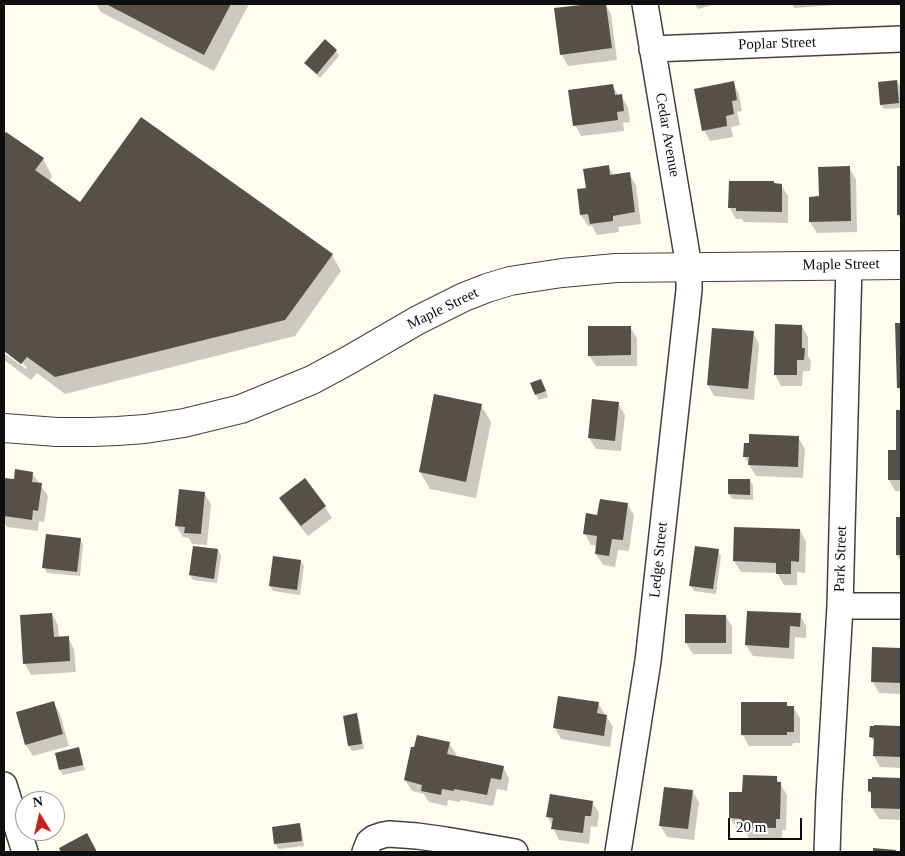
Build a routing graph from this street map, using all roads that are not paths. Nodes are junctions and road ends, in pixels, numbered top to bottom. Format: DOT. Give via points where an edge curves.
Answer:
graph roads {
  1 [pos="645,4"];
  2 [pos="901,39"];
  3 [pos="652,49"];
  4 [pos="849,265"];
  5 [pos="901,265"];
  6 [pos="689,267"];
  7 [pos="4,428"];
  8 [pos="840,606"];
  9 [pos="901,606"];
  10 [pos="4,785"];
  11 [pos="367,847"];
  12 [pos="25,852"];
  13 [pos="515,852"];
  14 [pos="618,852"];
  15 [pos="827,852"];
  1 -- 3 [label="street, Cedar Avenue"];
  2 -- 3 [label="street, Poplar Street"];
  3 -- 6 [label="street, Cedar Avenue"];
  4 -- 5 [label="street, Maple Street"];
  4 -- 6 [label="street, Maple Street"];
  4 -- 8 [label="street, Park Street"];
  6 -- 7 [label="street, Maple Street" via="562,273 519,279 487,288 434,312 312,380 216,416 155,428 117,431 57,432"];
  6 -- 14 [label="street, Ledge Street" via="648,661"];
  8 -- 9 [label="street"];
  8 -- 15 [label="street, Park Street"];
  10 -- 12 [label="street"];
  11 -- 13 [label="street" via="374,838 383,835 417,836"];
}
